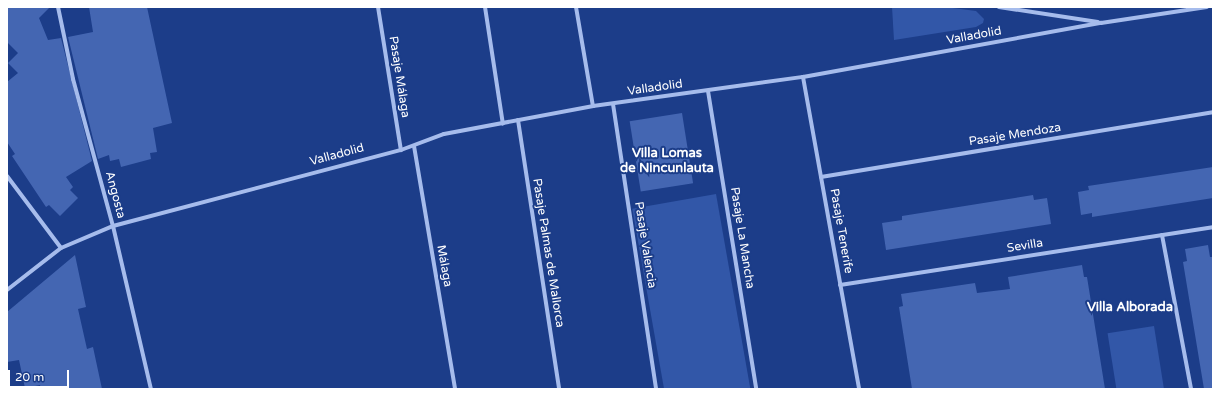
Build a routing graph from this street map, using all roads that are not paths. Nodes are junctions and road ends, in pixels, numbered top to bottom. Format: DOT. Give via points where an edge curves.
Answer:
graph roads {
  1 [pos="58,7"];
  2 [pos="378,7"];
  3 [pos="485,7"];
  4 [pos="576,7"];
  5 [pos="999,7"];
  6 [pos="1207,7"];
  7 [pos="1101,23"];
  8 [pos="803,77"];
  9 [pos="708,91"];
  10 [pos="613,104"];
  11 [pos="593,106"];
  12 [pos="1213,112"];
  13 [pos="518,120"];
  14 [pos="503,124"];
  15 [pos="414,146"];
  16 [pos="401,150"];
  17 [pos="7,176"];
  18 [pos="821,177"];
  19 [pos="113,226"];
  20 [pos="1213,227"];
  21 [pos="1162,235"];
  22 [pos="61,248"];
  23 [pos="840,285"];
  24 [pos="7,290"];
  25 [pos="151,389"];
  26 [pos="455,389"];
  27 [pos="559,389"];
  28 [pos="656,389"];
  29 [pos="756,389"];
  30 [pos="859,389"];
  31 [pos="1191,389"];
  1 -- 19 [label="street, Angosta" via="73,78"];
  2 -- 16 [label="street, Pasaje Málaga"];
  3 -- 14 [label="street"];
  4 -- 11 [label="street"];
  5 -- 7 [label="street"];
  6 -- 7 [label="street, Valladolid"];
  7 -- 8 [label="street, Valladolid"];
  8 -- 9 [label="street, Valladolid"];
  8 -- 18 [label="street, Pasaje Tenerife"];
  9 -- 10 [label="street, Valladolid"];
  9 -- 29 [label="street, Pasaje La Mancha"];
  10 -- 11 [label="street, Valladolid"];
  10 -- 28 [label="street, Pasaje Valencia"];
  11 -- 13 [label="street, Valladolid"];
  12 -- 18 [label="street, Pasaje Mendoza"];
  13 -- 14 [label="street, Valladolid"];
  13 -- 27 [label="street, Pasaje Palmas de Mallorca"];
  14 -- 15 [label="street, Valladolid" via="444,134"];
  15 -- 16 [label="street, Valladolid"];
  15 -- 26 [label="street, Málaga"];
  16 -- 19 [label="street, Valladolid"];
  17 -- 22 [label="street"];
  18 -- 23 [label="street, Pasaje Tenerife"];
  19 -- 22 [label="street, Valladolid"];
  19 -- 25 [label="street, Angosta"];
  20 -- 21 [label="street, Sevilla"];
  21 -- 23 [label="street, Sevilla"];
  21 -- 31 [label="street"];
  22 -- 24 [label="street, Valladolid"];
  23 -- 30 [label="street, Pasaje Tenerife"];
}
